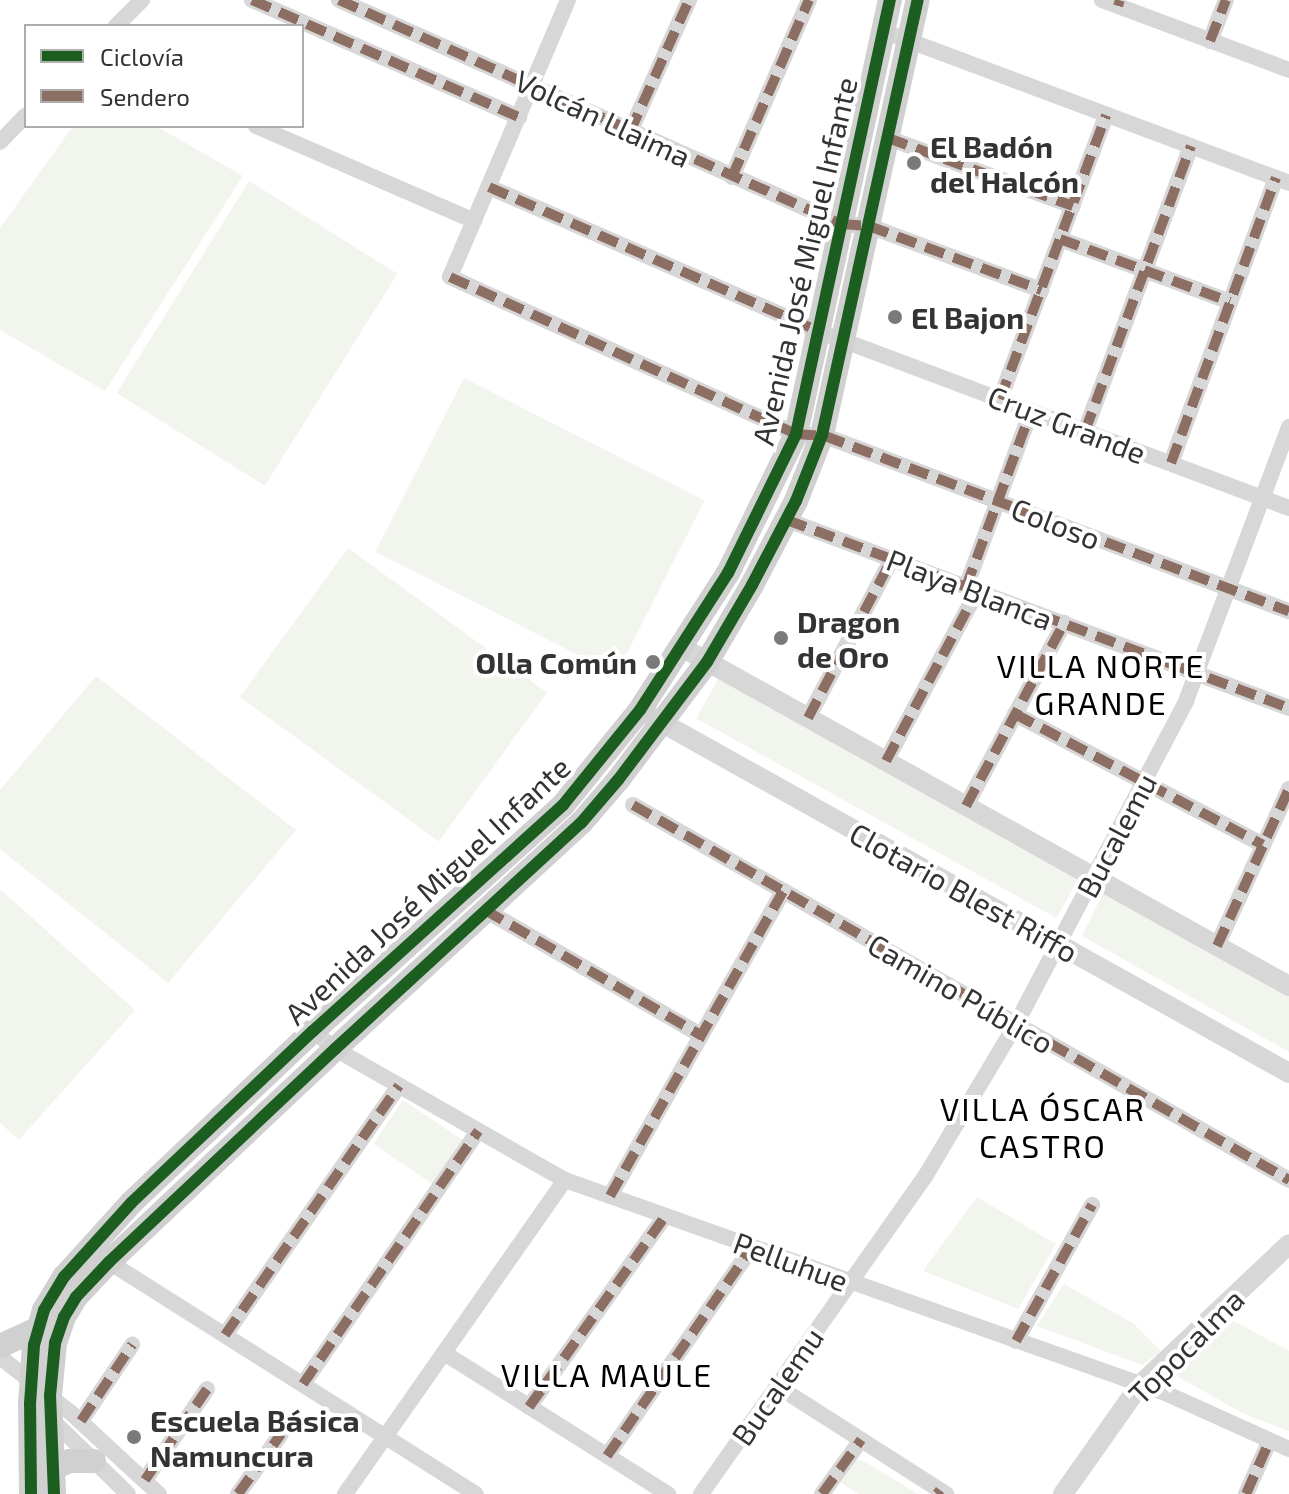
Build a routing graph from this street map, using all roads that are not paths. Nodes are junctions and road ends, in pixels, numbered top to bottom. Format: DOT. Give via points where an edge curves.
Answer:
graph roads {
  1 [pos="142,0"];
  2 [pos="252,0"];
  3 [pos="339,0"];
  4 [pos="568,0"];
  5 [pos="689,0"];
  6 [pos="809,0"];
  7 [pos="890,0"];
  8 [pos="918,0"];
  9 [pos="1226,0"];
  10 [pos="1114,2"];
  11 [pos="118,24"];
  12 [pos="883,31"];
  13 [pos="909,41"];
  14 [pos="1210,41"];
  15 [pos="1289,70"];
  16 [pos="532,86"];
  17 [pos="1106,115"];
  18 [pos="24,117"];
  19 [pos="519,117"];
  20 [pos="261,128"];
  21 [pos="630,132"];
  22 [pos="888,138"];
  23 [pos="0,142"];
  24 [pos="1191,146"];
  25 [pos="732,177"];
  26 [pos="1283,180"];
  27 [pos="489,187"];
  28 [pos="1073,206"];
  29 [pos="474,221"];
  30 [pos="841,224"];
  31 [pos="869,226"];
  32 [pos="1060,239"];
  33 [pos="1145,270"];
  34 [pos="1041,290"];
  35 [pos="1230,302"];
  36 [pos="818,331"];
  37 [pos="844,340"];
  38 [pos="1000,399"];
  39 [pos="1031,411"];
  40 [pos="1289,427"];
  41 [pos="1085,431"];
  42 [pos="796,434"];
  43 [pos="822,435"];
  44 [pos="1171,463"];
  45 [pos="1262,498"];
  46 [pos="998,501"];
  47 [pos="1289,508"];
  48 [pos="787,520"];
  49 [pos="892,559"];
  50 [pos="1229,588"];
  51 [pos="971,589"];
  52 [pos="1289,611"];
  53 [pos="1064,623"];
  54 [pos="683,648"];
  55 [pos="707,662"];
  56 [pos="1197,674"];
  57 [pos="1289,708"];
  58 [pos="640,710"];
  59 [pos="1015,714"];
  60 [pos="808,718"];
  61 [pos="662,723"];
  62 [pos="886,761"];
  63 [pos="1144,782"];
  64 [pos="1289,789"];
  65 [pos="633,805"];
  66 [pos="966,806"];
  67 [pos="1263,845"];
  68 [pos="1094,877"];
  69 [pos="783,891"];
  70 [pos="485,910"];
  71 [pos="1059,944"];
  72 [pos="1217,946"];
  73 [pos="1289,986"];
  74 [pos="1016,1024"];
  75 [pos="313,1031"];
  76 [pos="701,1035"];
  77 [pos="335,1049"];
  78 [pos="1289,1073"];
  79 [pos="399,1086"];
  80 [pos="478,1131"];
  81 [pos="565,1180"];
  82 [pos="1289,1180"];
  83 [pos="610,1196"];
  84 [pos="1092,1205"];
  85 [pos="665,1216"];
  86 [pos="1289,1244"];
  87 [pos="752,1247"];
  88 [pos="109,1262"];
  89 [pos="850,1282"];
  90 [pos="37,1329"];
  91 [pos="225,1335"];
  92 [pos="1016,1341"];
  93 [pos="132,1345"];
  94 [pos="0,1346"];
  95 [pos="444,1353"];
  96 [pos="0,1357"];
  97 [pos="303,1384"];
  98 [pos="1140,1385"];
  99 [pos="777,1386"];
  100 [pos="207,1389"];
  101 [pos="41,1390"];
  102 [pos="529,1407"];
  103 [pos="52,1421"];
  104 [pos="81,1421"];
  105 [pos="281,1434"];
  106 [pos="386,1437"];
  107 [pos="861,1440"];
  108 [pos="1269,1442"];
  109 [pos="1289,1449"];
  110 [pos="607,1456"];
  111 [pos="94,1461"];
  112 [pos="54,1468"];
  113 [pos="145,1480"];
  114 [pos="941,1493"];
  115 [pos="31,1494"];
  116 [pos="54,1494"];
  117 [pos="128,1494"];
  118 [pos="159,1494"];
  119 [pos="238,1494"];
  120 [pos="345,1494"];
  121 [pos="476,1494"];
  122 [pos="668,1494"];
  123 [pos="701,1494"];
  124 [pos="822,1494"];
  125 [pos="1063,1494"];
  126 [pos="1246,1494"];
  1 -- 11 [label="street"];
  2 -- 19 [label="street, Volcán Llaima"];
  3 -- 16 [label="street, Volcán Llaima"];
  4 -- 16 [label="street"];
  5 -- 21 [label="street"];
  6 -- 25 [label="street"];
  7 -- 12 [label="main road, Avenida José Miguel Infante"];
  8 -- 13 [label="main road, Avenida José Miguel Infante"];
  9 -- 14 [label="street"];
  10 -- 14 [label="street"];
  12 -- 13 [label="street"];
  12 -- 30 [label="main road, Avenida José Miguel Infante"];
  13 -- 17 [label="street"];
  13 -- 22 [label="main road, Avenida José Miguel Infante"];
  14 -- 15 [label="street"];
  16 -- 19 [label="street"];
  16 -- 21 [label="street, Volcán Llaima"];
  17 -- 24 [label="street"];
  17 -- 28 [label="street"];
  18 -- 23 [label="street"];
  19 -- 27 [label="street"];
  20 -- 29 [label="street"];
  21 -- 25 [label="street, Volcán Llaima"];
  22 -- 28 [label="street"];
  22 -- 31 [label="main road, Avenida José Miguel Infante"];
  24 -- 26 [label="street"];
  24 -- 33 [label="street"];
  25 -- 30 [label="street, Volcán Llaima"];
  26 -- 35 [label="street"];
  27 -- 29 [label="street"];
  27 -- 36 [label="street, Cruz Grande"];
  28 -- 32 [label="street"];
  29 -- 42 [label="street" via="450,277"];
  30 -- 31 [label="street, Volcán Llaima"];
  30 -- 36 [label="main road, Avenida José Miguel Infante"];
  31 -- 34 [label="street, Volcán Llaima"];
  31 -- 37 [label="main road, Avenida José Miguel Infante"];
  32 -- 33 [label="street"];
  32 -- 34 [label="street"];
  33 -- 35 [label="street"];
  33 -- 41 [label="street"];
  34 -- 38 [label="street"];
  35 -- 44 [label="street"];
  36 -- 37 [label="street, Cruz Grande"];
  36 -- 42 [label="main road, Avenida José Miguel Infante"];
  37 -- 38 [label="street, Cruz Grande"];
  37 -- 43 [label="main road, Avenida José Miguel Infante"];
  38 -- 39 [label="street, Cruz Grande"];
  39 -- 41 [label="street, Cruz Grande"];
  39 -- 46 [label="street"];
  40 -- 45 [label="street, Bucalemu"];
  41 -- 44 [label="street, Cruz Grande"];
  42 -- 43 [label="street, Coloso"];
  42 -- 54 [label="main road, Avenida José Miguel Infante" via="728,573"];
  43 -- 46 [label="street, Coloso"];
  43 -- 48 [label="main road, Avenida José Miguel Infante"];
  44 -- 45 [label="street, Cruz Grande"];
  45 -- 47 [label="street, Cruz Grande"];
  45 -- 50 [label="street, Bucalemu"];
  46 -- 50 [label="street, Coloso"];
  46 -- 51 [label="street"];
  48 -- 49 [label="street, Playa Blanca"];
  48 -- 55 [label="main road, Avenida José Miguel Infante"];
  49 -- 51 [label="street, Playa Blanca"];
  49 -- 60 [label="street"];
  50 -- 52 [label="street, Coloso"];
  50 -- 56 [label="street, Bucalemu"];
  51 -- 53 [label="street, Playa Blanca"];
  51 -- 62 [label="street"];
  53 -- 56 [label="street, Playa Blanca"];
  53 -- 59 [label="street"];
  54 -- 55 [label="street"];
  54 -- 58 [label="main road, Avenida José Miguel Infante"];
  55 -- 60 [label="street"];
  55 -- 61 [label="main road, Avenida José Miguel Infante"];
  56 -- 57 [label="street, Playa Blanca"];
  56 -- 63 [label="street, Bucalemu"];
  58 -- 61 [label="street, Clotario Blest Riffo"];
  58 -- 75 [label="main road, Avenida José Miguel Infante" via="563,805"];
  59 -- 63 [label="street"];
  59 -- 66 [label="street"];
  60 -- 62 [label="street"];
  61 -- 70 [label="main road, Avenida José Miguel Infante" via="581,823"];
  61 -- 71 [label="street, Clotario Blest Riffo"];
  62 -- 66 [label="street"];
  63 -- 67 [label="street"];
  63 -- 68 [label="street, Bucalemu"];
  64 -- 67 [label="street"];
  65 -- 69 [label="street, Camino Público"];
  66 -- 68 [label="street"];
  67 -- 72 [label="street"];
  68 -- 71 [label="street, Bucalemu"];
  68 -- 72 [label="street"];
  69 -- 74 [label="street, Camino Público"];
  69 -- 76 [label="street"];
  70 -- 76 [label="street"];
  70 -- 77 [label="main road, Avenida José Miguel Infante"];
  71 -- 74 [label="street, Bucalemu"];
  71 -- 78 [label="street, Clotario Blest Riffo"];
  72 -- 73 [label="street"];
  74 -- 82 [label="street, Camino Público"];
  74 -- 89 [label="street, Bucalemu" via="955,1129"];
  75 -- 77 [label="street, Pelluhue"];
  75 -- 90 [label="main road, Avenida José Miguel Infante" via="107,1228 52,1294"];
  76 -- 83 [label="street"];
  77 -- 79 [label="street, Pelluhue"];
  77 -- 88 [label="main road, Avenida José Miguel Infante"];
  79 -- 80 [label="street, Pelluhue"];
  79 -- 91 [label="street"];
  80 -- 81 [label="street, Pelluhue"];
  80 -- 97 [label="street"];
  81 -- 83 [label="street, Pelluhue"];
  81 -- 95 [label="street"];
  83 -- 85 [label="street, Pelluhue"];
  84 -- 92 [label="street"];
  85 -- 87 [label="street, Pelluhue"];
  85 -- 102 [label="street"];
  86 -- 98 [label="street, Topocalma"];
  87 -- 89 [label="street, Pelluhue"];
  87 -- 110 [label="street"];
  88 -- 91 [label="street"];
  88 -- 101 [label="main road, Avenida José Miguel Infante" via="64,1317"];
  89 -- 92 [label="street, Pelluhue"];
  89 -- 99 [label="street, Bucalemu"];
  90 -- 94 [label="main road"];
  90 -- 101 [label="main road, Avenida José Miguel Infante"];
  91 -- 97 [label="street"];
  92 -- 98 [label="street, Pelluhue"];
  93 -- 104 [label="street"];
  95 -- 102 [label="street"];
  95 -- 106 [label="street"];
  96 -- 101 [label="street"];
  97 -- 106 [label="street"];
  98 -- 108 [label="street, Pelluhue"];
  98 -- 125 [label="street, Topocalma"];
  99 -- 107 [label="street"];
  99 -- 123 [label="street, Bucalemu"];
  100 -- 113 [label="street"];
  101 -- 103 [label="main road, Avenida José Miguel Infante"];
  101 -- 104 [label="street"];
  101 -- 115 [label="main road, Avenida José Miguel Infante"];
  102 -- 110 [label="street"];
  103 -- 111 [label="street"];
  103 -- 112 [label="main road, Avenida José Miguel Infante"];
  104 -- 113 [label="street"];
  105 -- 119 [label="street"];
  106 -- 120 [label="street"];
  106 -- 121 [label="street"];
  107 -- 114 [label="street"];
  107 -- 124 [label="street"];
  108 -- 109 [label="street, Pelluhue"];
  108 -- 126 [label="street"];
  110 -- 122 [label="street"];
  111 -- 112 [label="main road" via="70,1461"];
  111 -- 117 [label="street"];
  112 -- 116 [label="main road, Avenida José Miguel Infante"];
  113 -- 118 [label="street"];
}
